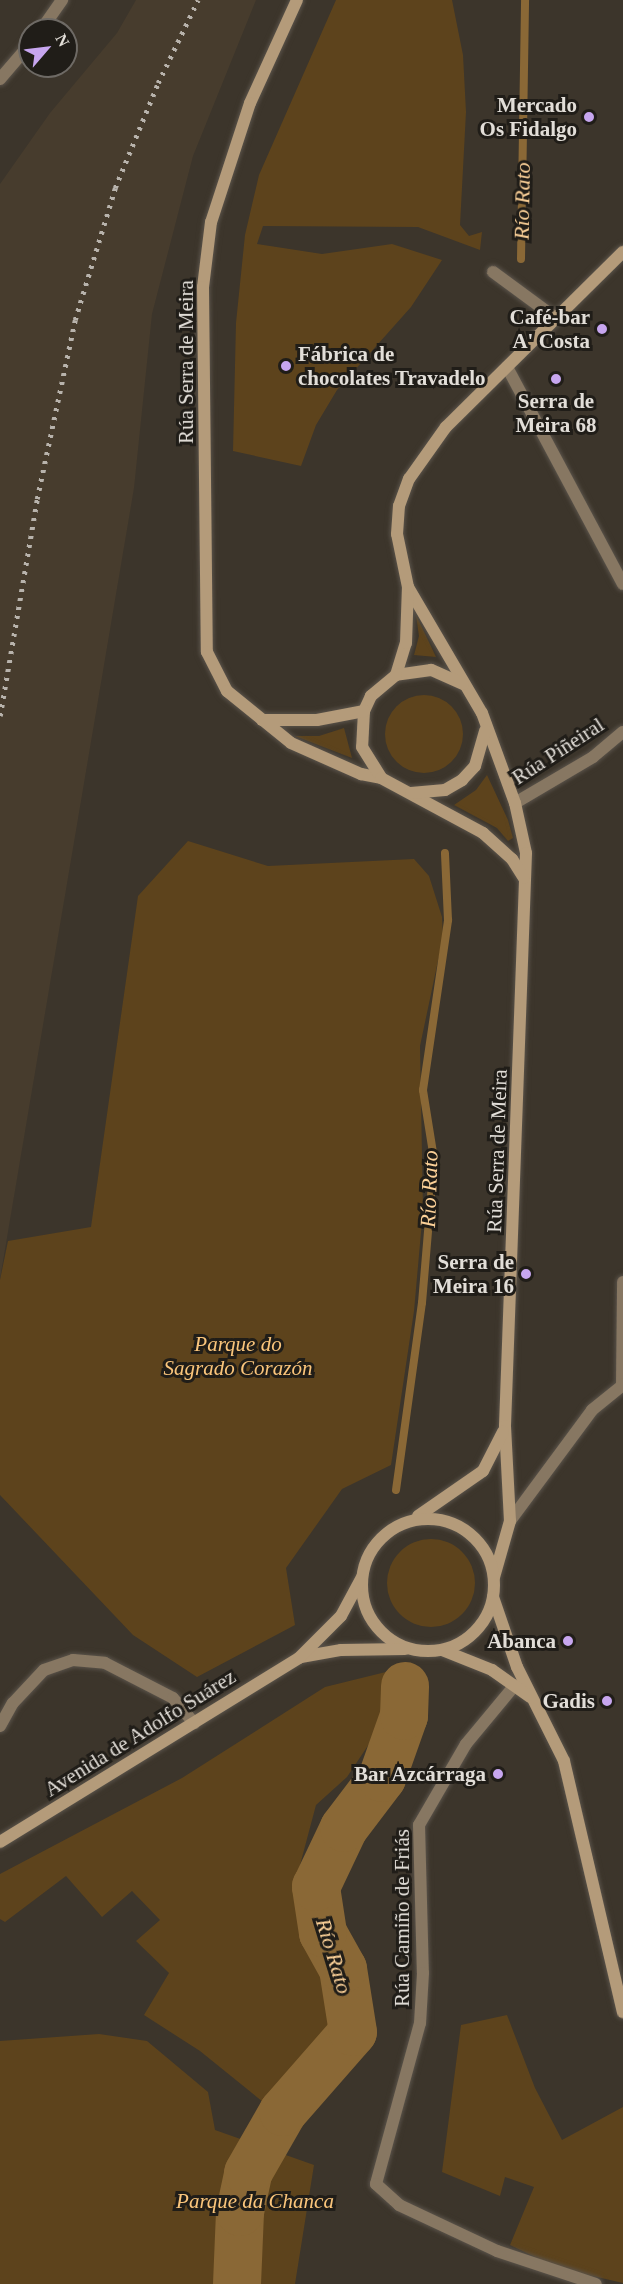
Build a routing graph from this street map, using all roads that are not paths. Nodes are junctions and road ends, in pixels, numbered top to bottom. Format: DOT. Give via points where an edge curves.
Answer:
graph roads {
  1 [pos="62,0"];
  2 [pos="297,0"];
  3 [pos="49,18"];
  4 [pos="18,58"];
  5 [pos="0,79"];
  6 [pos="623,252"];
  7 [pos="493,272"];
  8 [pos="557,319"];
  9 [pos="507,367"];
  10 [pos="623,584"];
  11 [pos="408,587"];
  12 [pos="396,675"];
  13 [pos="464,686"];
  14 [pos="364,711"];
  15 [pos="262,720"];
  16 [pos="485,729"];
  17 [pos="623,732"];
  18 [pos="381,778"];
  19 [pos="410,793"];
  20 [pos="515,803"];
  21 [pos="524,878"];
  22 [pos="623,1282"];
  23 [pos="622,1386"];
  24 [pos="505,1426"];
  25 [pos="409,1521"];
  26 [pos="510,1521"];
  27 [pos="362,1577"];
  28 [pos="494,1577"];
  29 [pos="493,1597"];
  30 [pos="410,1649"];
  31 [pos="442,1650"];
  32 [pos="299,1658"];
  33 [pos="515,1685"];
  34 [pos="537,1704"];
  35 [pos="194,1723"];
  36 [pos="0,1726"];
  37 [pos="0,1842"];
  38 [pos="623,2012"];
  39 [pos="596,2284"];
  1 -- 3 [label="street"];
  2 -- 15 [label="street, Rúa Serra de Meira" via="234,145 211,222 203,287 207,651 227,691"];
  4 -- 5 [label="street"];
  6 -- 8 [label="street, Rúa Serra de Meira"];
  7 -- 8 [label="street"];
  8 -- 9 [label="street, Rúa Serra de Meira"];
  9 -- 10 [label="street"];
  9 -- 11 [label="street, Rúa Serra de Meira" via="446,427 414,470 399,506 397,534"];
  11 -- 12 [label="street, Rúa Serra de Meira" via="406,643"];
  11 -- 13 [label="street, Rúa Serra de Meira"];
  12 -- 13 [label="street" via="431,670"];
  12 -- 14 [label="street" via="371,696"];
  13 -- 16 [label="street, Rúa Serra de Meira" via="475,698"];
  14 -- 15 [label="street" via="317,720"];
  14 -- 18 [label="street" via="362,747"];
  15 -- 18 [label="street, Rúa Serra de Meira" via="291,743 361,774"];
  16 -- 19 [label="street" via="475,766 462,780 445,790"];
  16 -- 20 [label="street, Rúa Serra de Meira"];
  17 -- 20 [label="street, Rúa Piñeiral" via="593,757"];
  18 -- 19 [label="street, Rúa Serra de Meira"];
  19 -- 21 [label="street, Rúa Serra de Meira" via="483,833 512,859"];
  20 -- 21 [label="street, Rúa Serra de Meira" via="526,853"];
  21 -- 24 [label="street, Rúa Serra de Meira" via="518,1164"];
  22 -- 23 [label="street"];
  23 -- 26 [label="street" via="591,1410"];
  24 -- 25 [label="street, Rúa Serra de Meira" via="496,1452 483,1471 453,1495"];
  24 -- 26 [label="street, Rúa Serra de Meira"];
  25 -- 27 [label="street" via="377,1542"];
  25 -- 28 [label="street" via="433,1517 465,1529 479,1542"];
  26 -- 28 [label="street, Rúa Serra de Meira"];
  27 -- 30 [label="street" via="362,1596 374,1622 393,1641"];
  27 -- 32 [label="street, Avenida de Adolfo Suárez" via="341,1616"];
  28 -- 29 [label="street"];
  29 -- 31 [label="street" via="475,1631"];
  29 -- 34 [label="street" via="505,1638"];
  30 -- 31 [label="street"];
  30 -- 32 [label="street, Avenida de Adolfo Suárez" via="341,1650"];
  31 -- 33 [label="street" via="473,1660"];
  32 -- 35 [label="street, Avenida de Adolfo Suárez"];
  33 -- 34 [label="street"];
  33 -- 39 [label="street, Rúa Camiño de Friás" via="466,1744 419,1825 423,1973 420,2023 376,2184 399,2205 497,2251"];
  34 -- 38 [label="street" via="558,1744 573,1792 604,1945"];
  35 -- 36 [label="street" via="173,1698 105,1663 73,1660 44,1670 13,1703"];
  35 -- 37 [label="street, Avenida de Adolfo Suárez"];
}
